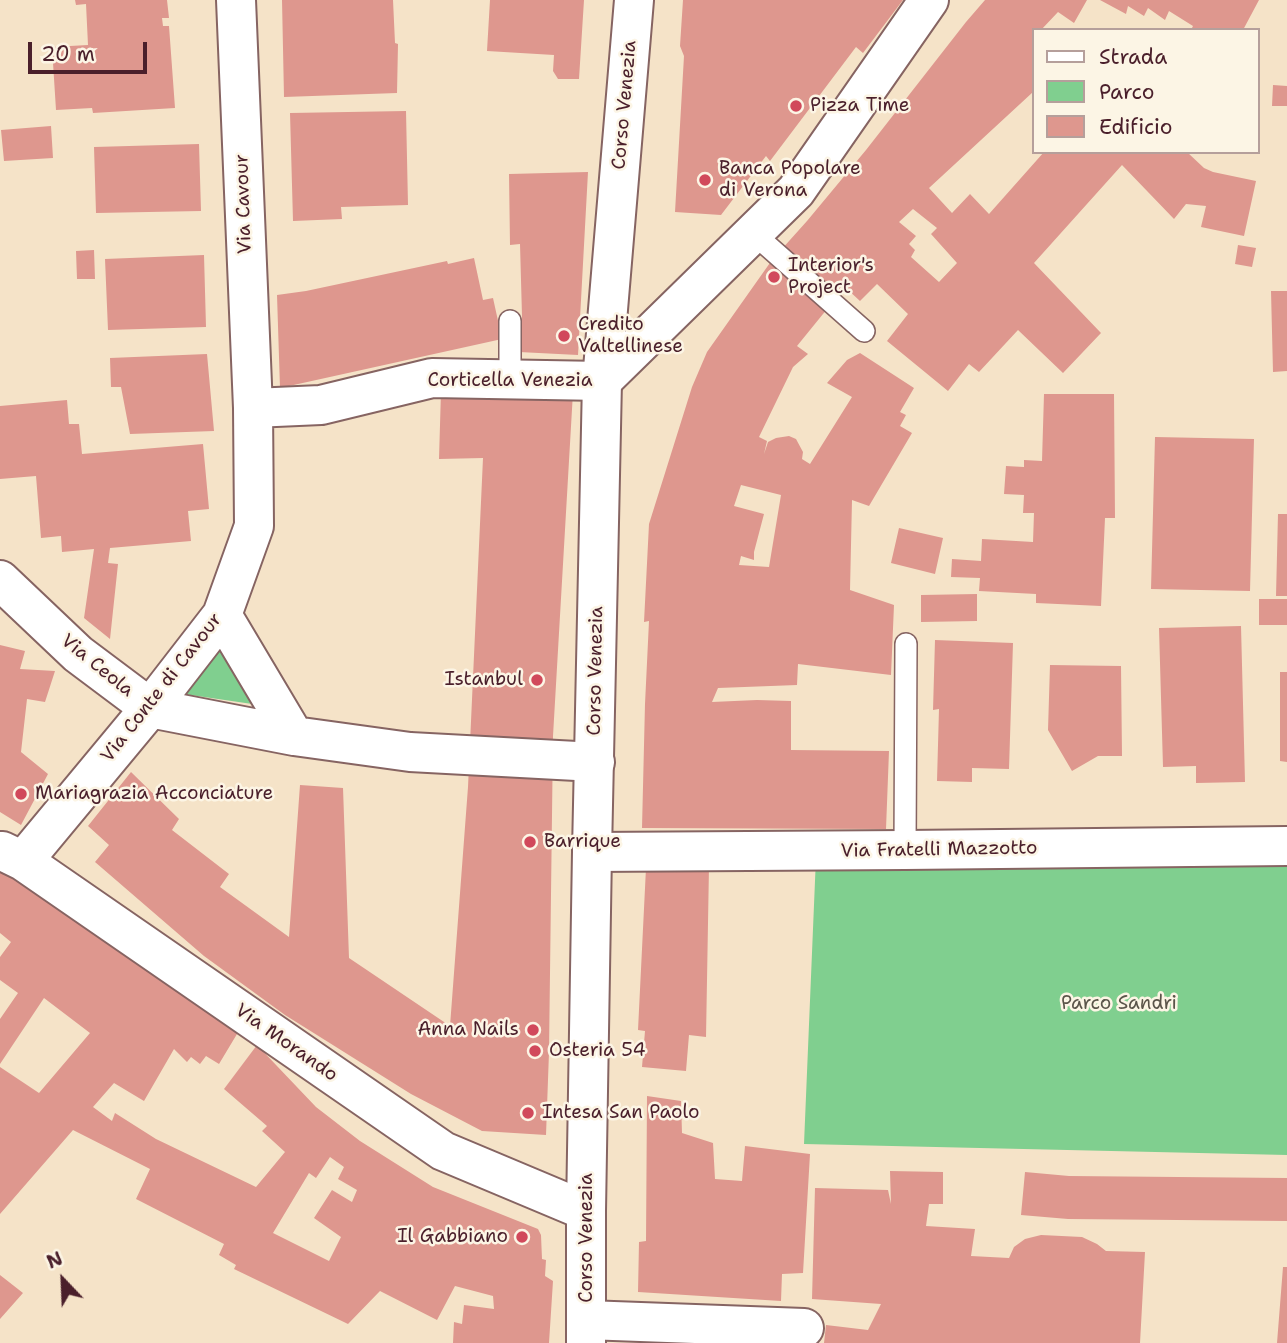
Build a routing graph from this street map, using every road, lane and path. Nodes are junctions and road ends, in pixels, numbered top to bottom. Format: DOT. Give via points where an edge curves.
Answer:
graph roads {
  1 [pos="236,0"];
  2 [pos="634,0"];
  3 [pos="929,0"];
  4 [pos="753,233"];
  5 [pos="510,321"];
  6 [pos="864,331"];
  7 [pos="510,380"];
  8 [pos="602,381"];
  9 [pos="253,408"];
  10 [pos="0,580"];
  11 [pos="222,615"];
  12 [pos="906,644"];
  13 [pos="150,708"];
  14 [pos="294,736"];
  15 [pos="595,762"];
  16 [pos="1287,846"];
  17 [pos="905,850"];
  18 [pos="592,852"];
  19 [pos="11,856"];
  20 [pos="586,1211"];
  21 [pos="804,1328"];
  22 [pos="586,1332"];
  1 -- 9 [label="street, Via Cavour"];
  2 -- 8 [label="street, Corso Venezia"];
  3 -- 4 [label="street" via="796,191"];
  4 -- 6 [label="lane"];
  4 -- 8 [label="street"];
  5 -- 7 [label="lane"];
  7 -- 8 [label="street, Corticella Venezia"];
  7 -- 9 [label="street, Corticella Venezia" via="432,379 321,405"];
  8 -- 15 [label="street, Corso Venezia"];
  9 -- 11 [label="street, Via Conte di Cavour" via="254,526"];
  10 -- 13 [label="street, Via Ceola" via="78,654"];
  11 -- 13 [label="street, Via Conte di Cavour"];
  11 -- 14 [label="street"];
  12 -- 17 [label="lane"];
  13 -- 14 [label="street, Via Ceola"];
  13 -- 19 [label="street, Via Conte di Cavour"];
  14 -- 15 [label="street, Via Ceola" via="410,752"];
  15 -- 18 [label="street, Corso Venezia"];
  16 -- 17 [label="street, Via Fratelli Mazzotto"];
  17 -- 18 [label="street, Via Fratelli Mazzotto"];
  18 -- 20 [label="street, Corso Venezia"];
  19 -- 20 [label="street, Via Morando" via="443,1151"];
  20 -- 22 [label="street, Corso Venezia"];
  21 -- 22 [label="street"];
}
